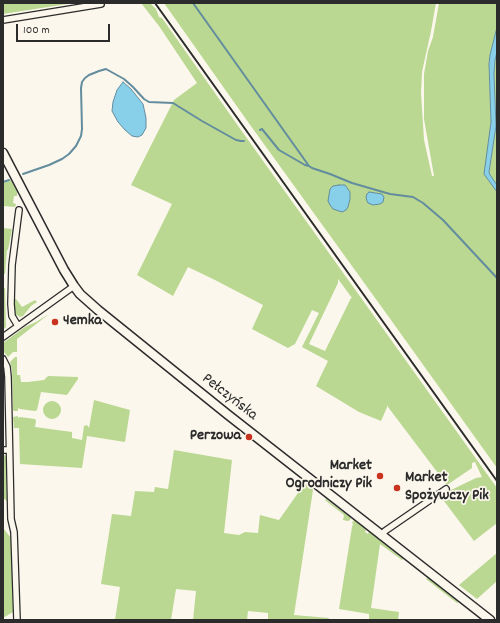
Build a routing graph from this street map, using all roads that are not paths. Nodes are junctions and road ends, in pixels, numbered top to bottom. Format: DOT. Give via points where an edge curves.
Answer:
graph roads {
  1 [pos="101,4"];
  2 [pos="3,20"];
  3 [pos="3,153"];
  4 [pos="19,210"];
  5 [pos="74,286"];
  6 [pos="18,326"];
  7 [pos="3,337"];
  8 [pos="3,359"];
  9 [pos="6,450"];
  10 [pos="446,489"];
  11 [pos="381,536"];
  12 [pos="16,620"];
  13 [pos="490,620"];
  1 -- 2 [label="street"];
  3 -- 5 [label="main road, Pełczyńska"];
  4 -- 6 [label="street" via="12,265 11,304 12,317"];
  5 -- 6 [label="street"];
  5 -- 11 [label="main road, Pełczyńska" via="109,319"];
  6 -- 7 [label="street"];
  8 -- 9 [label="street" via="7,371"];
  9 -- 12 [label="street" via="14,532"];
  10 -- 11 [label="street"];
  11 -- 13 [label="main road, Pełczyńska"];
}
